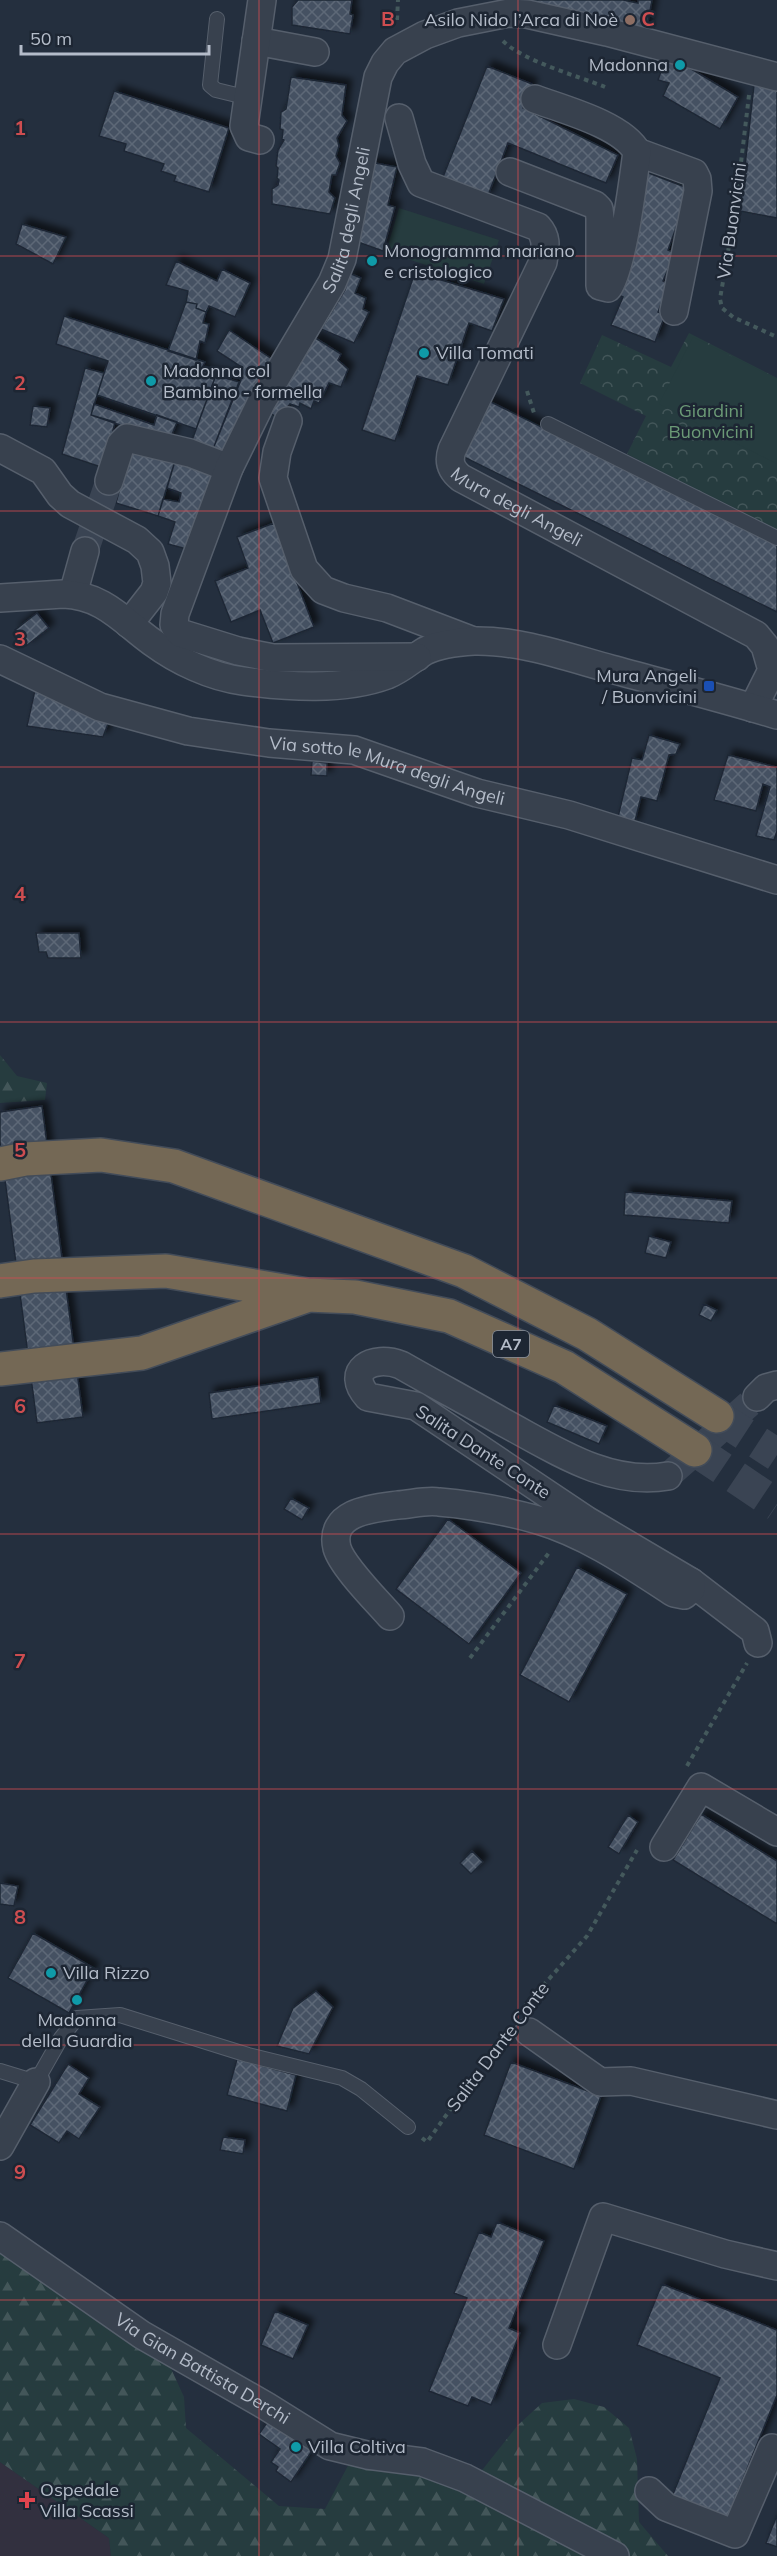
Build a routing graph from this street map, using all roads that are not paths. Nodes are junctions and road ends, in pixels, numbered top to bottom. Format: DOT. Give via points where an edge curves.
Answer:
graph roads {
  1 [pos="261,0"];
  2 [pos="217,19"];
  3 [pos="256,41"];
  4 [pos="315,51"];
  5 [pos="764,74"];
  6 [pos="249,98"];
  7 [pos="535,99"];
  8 [pos="399,118"];
  9 [pos="260,140"];
  10 [pos="637,152"];
  11 [pos="494,211"];
  12 [pos="674,311"];
  13 [pos="288,420"];
  14 [pos="548,424"];
  15 [pos="0,448"];
  16 [pos="230,468"];
  17 [pos="109,481"];
  18 [pos="777,538"];
  19 [pos="85,551"];
  20 [pos="74,594"];
  21 [pos="0,598"];
  22 [pos="129,624"];
  23 [pos="475,641"];
  24 [pos="417,657"];
  25 [pos="0,659"];
  26 [pos="774,666"];
  27 [pos="765,711"];
  28 [pos="777,880"];
  29 [pos="0,1164"];
  30 [pos="0,1281"];
  31 [pos="308,1295"];
  32 [pos="0,1369"];
  33 [pos="717,1416"];
  34 [pos="694,1450"];
  35 [pos="668,1476"];
  36 [pos="691,1582"];
  37 [pos="390,1616"];
  38 [pos="758,1643"];
  39 [pos="777,1832"];
  40 [pos="652,1846"];
  41 [pos="520,2023"];
  42 [pos="0,2071"];
  43 [pos="36,2082"];
  44 [pos="777,2115"];
  45 [pos="408,2127"];
  46 [pos="0,2146"];
  47 [pos="0,2236"];
  48 [pos="777,2266"];
  49 [pos="558,2345"];
  50 [pos="775,2446"];
  51 [pos="650,2491"];
  52 [pos="615,2556"];
  1 -- 3 [label="street"];
  2 -- 6 [label="lane" via="210,85"];
  3 -- 4 [label="street"];
  3 -- 6 [label="street"];
  5 -- 16 [label="street, Salita degli Angeli" via="549,18 509,13 458,23 395,51 378,77 342,259 332,283 262,401"];
  6 -- 9 [label="street" via="244,126 249,137"];
  7 -- 10 [label="street" via="624,136"];
  8 -- 11 [label="street, Mura degli Angeli" via="412,164 422,183"];
  10 -- 11 [label="street" via="615,274 608,288 600,286 600,218 595,205 510,170"];
  10 -- 12 [label="street" via="694,173 697,178 698,191"];
  11 -- 26 [label="street, Mura degli Angeli" via="538,227 546,246 532,286 452,450 453,471 749,630 765,646"];
  13 -- 23 [label="street" via="273,478 304,569 323,590 387,608"];
  14 -- 18 [label="lane"];
  15 -- 22 [label="street" via="43,471 70,504 146,546 153,559 157,583"];
  16 -- 17 [label="street" via="190,453 127,438"];
  16 -- 24 [label="street, Salita degli Angeli" via="175,614 174,625 180,633 273,658"];
  19 -- 20 [label="street"];
  20 -- 21 [label="street"];
  20 -- 22 [label="street, Mura degli Angeli" via="105,604"];
  22 -- 24 [label="street, Mura degli Angeli" via="154,644 198,668 242,681 294,685 374,680"];
  23 -- 24 [label="street, Mura degli Angeli" via="439,646"];
  23 -- 27 [label="street, Mura degli Angeli" via="552,653"];
  25 -- 28 [label="street, Via sotto le Mura degli Angeli" via="111,710 188,731 354,750 477,793 569,815"];
  26 -- 27 [label="street, Mura degli Angeli"];
  29 -- 33 [label="highway, A7" via="101,1155 174,1166 464,1271 587,1334"];
  30 -- 31 [label="highway, A7" via="166,1271"];
  31 -- 32 [label="highway, A7" via="142,1353"];
  31 -- 34 [label="highway, A7" via="355,1297 449,1316 564,1368"];
  35 -- 36 [label="street, Salita Dante Conte" via="637,1478 594,1467 393,1362 372,1362 360,1377 368,1397 416,1406 586,1520"];
  36 -- 37 [label="street, Salita Dante Conte" via="691,1589 684,1595 674,1593 566,1530 490,1508 437,1501 365,1509 345,1521 337,1533 339,1552"];
  36 -- 38 [label="street, Salita Dante Conte" via="755,1631"];
  39 -- 40 [label="street" via="700,1787"];
  41 -- 44 [label="street" via="600,2082 631,2081"];
  42 -- 43 [label="lane"];
  43 -- 45 [label="lane" via="77,2018 120,2015 248,2055 342,2078"];
  43 -- 46 [label="street"];
  47 -- 52 [label="street, Via Gian Battista Derchi" via="142,2335 330,2446 422,2462 465,2478"];
  48 -- 49 [label="street" via="603,2217"];
  50 -- 51 [label="street" via="735,2534 666,2507"];
}
